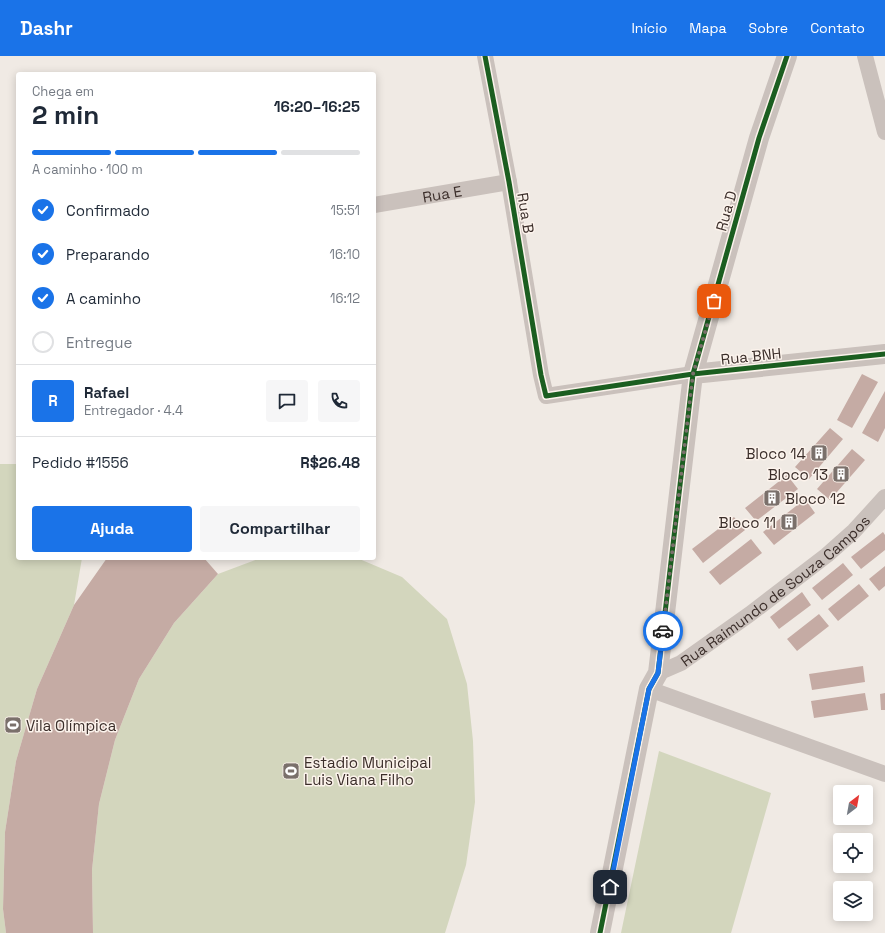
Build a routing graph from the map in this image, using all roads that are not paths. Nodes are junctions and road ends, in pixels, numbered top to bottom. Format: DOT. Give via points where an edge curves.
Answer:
graph roads {
  1 [pos="485,56"];
  2 [pos="787,56"];
  3 [pos="866,56"];
  4 [pos="885,132"];
  5 [pos="509,182"];
  6 [pos="376,205"];
  7 [pos="885,354"];
  8 [pos="693,374"];
  9 [pos="541,375"];
  10 [pos="885,497"];
  11 [pos="654,681"];
  12 [pos="885,774"];
  13 [pos="600,933"];
  1 -- 5 [label="street, Rua B"];
  2 -- 8 [label="street, Rua D" via="759,138"];
  3 -- 4 [label="street"];
  5 -- 6 [label="street, Rua E"];
  5 -- 9 [label="street, Rua B"];
  7 -- 8 [label="street, Rua BNH"];
  8 -- 9 [label="street, Rua BNH" via="546,396"];
  8 -- 11 [label="street, Rua D"];
  10 -- 11 [label="street, Rua Raimundo de Souza Campos" via="854,531 827,555 750,614"];
  11 -- 12 [label="street"];
  11 -- 13 [label="street, Rua D"];
}
